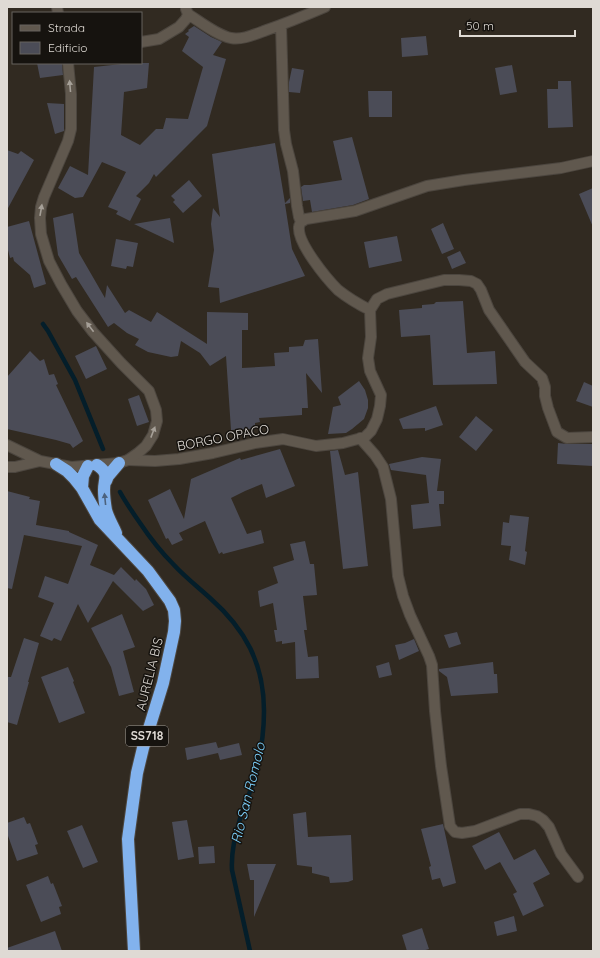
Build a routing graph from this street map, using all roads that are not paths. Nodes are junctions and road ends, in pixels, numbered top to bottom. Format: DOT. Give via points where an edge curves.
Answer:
graph roads {
  1 [pos="324,7"];
  2 [pos="186,10"];
  3 [pos="281,25"];
  4 [pos="142,42"];
  5 [pos="68,64"];
  6 [pos="593,161"];
  7 [pos="301,222"];
  8 [pos="370,310"];
  9 [pos="593,437"];
  10 [pos="360,438"];
  11 [pos="7,444"];
  12 [pos="20,451"];
  13 [pos="40,461"];
  14 [pos="124,462"];
  15 [pos="56,464"];
  16 [pos="92,465"];
  17 [pos="11,467"];
  18 [pos="106,481"];
  19 [pos="82,488"];
  20 [pos="119,542"];
  21 [pos="578,877"];
  22 [pos="134,951"];
  1 -- 3 [label="street"];
  2 -- 3 [label="street" via="221,35 230,38 249,36"];
  2 -- 4 [label="street" via="186,19 179,27 159,38"];
  3 -- 7 [label="street" via="285,137"];
  14 -- 5 [label="street, one-way" via="146,446 153,435 157,421 156,410 149,391 98,338 77,311 49,261 41,234 41,207 71,129"];
  6 -- 7 [label="street" via="561,168 428,186 355,211"];
  7 -- 8 [label="street" via="300,236 324,275 339,290"];
  8 -- 9 [label="street" via="377,299 387,294 444,280 471,281 477,284 489,310 526,362 542,378 546,387 548,408 557,432 567,438"];
  8 -- 10 [label="street, BORGO OPACO" via="371,337 368,358 370,371 381,395 377,419 371,431"];
  10 -- 14 [label="street, BORGO OPACO" via="316,446 283,439 179,459"];
  10 -- 21 [label="street" via="383,467 391,499 398,576 410,615 432,665 441,766 450,826 455,832 462,833 475,831 520,814 536,816 549,827 562,854"];
  11 -- 12 [label="street"];
  12 -- 13 [label="street"];
  12 -- 17 [label="street" via="20,457"];
  13 -- 15 [label="street, BORGO OPACO"];
  13 -- 17 [label="street"];
  14 -- 16 [label="street, BORGO OPACO"];
  14 -- 18 [label="highway"];
  15 -- 16 [label="street, BORGO OPACO" via="71,467"];
  15 -- 19 [label="highway, SS718" via="67,471"];
  16 -- 18 [label="highway" via="101,468"];
  16 -- 19 [label="highway" via="83,476"];
  20 -- 18 [label="highway, SS718, one-way" via="106,510"];
  19 -- 20 [label="highway, SS718" via="100,520"];
  20 -- 22 [label="highway, AURELIA BIS / SS718" via="148,571 170,601 175,621 163,683 137,773 128,839"];
}
